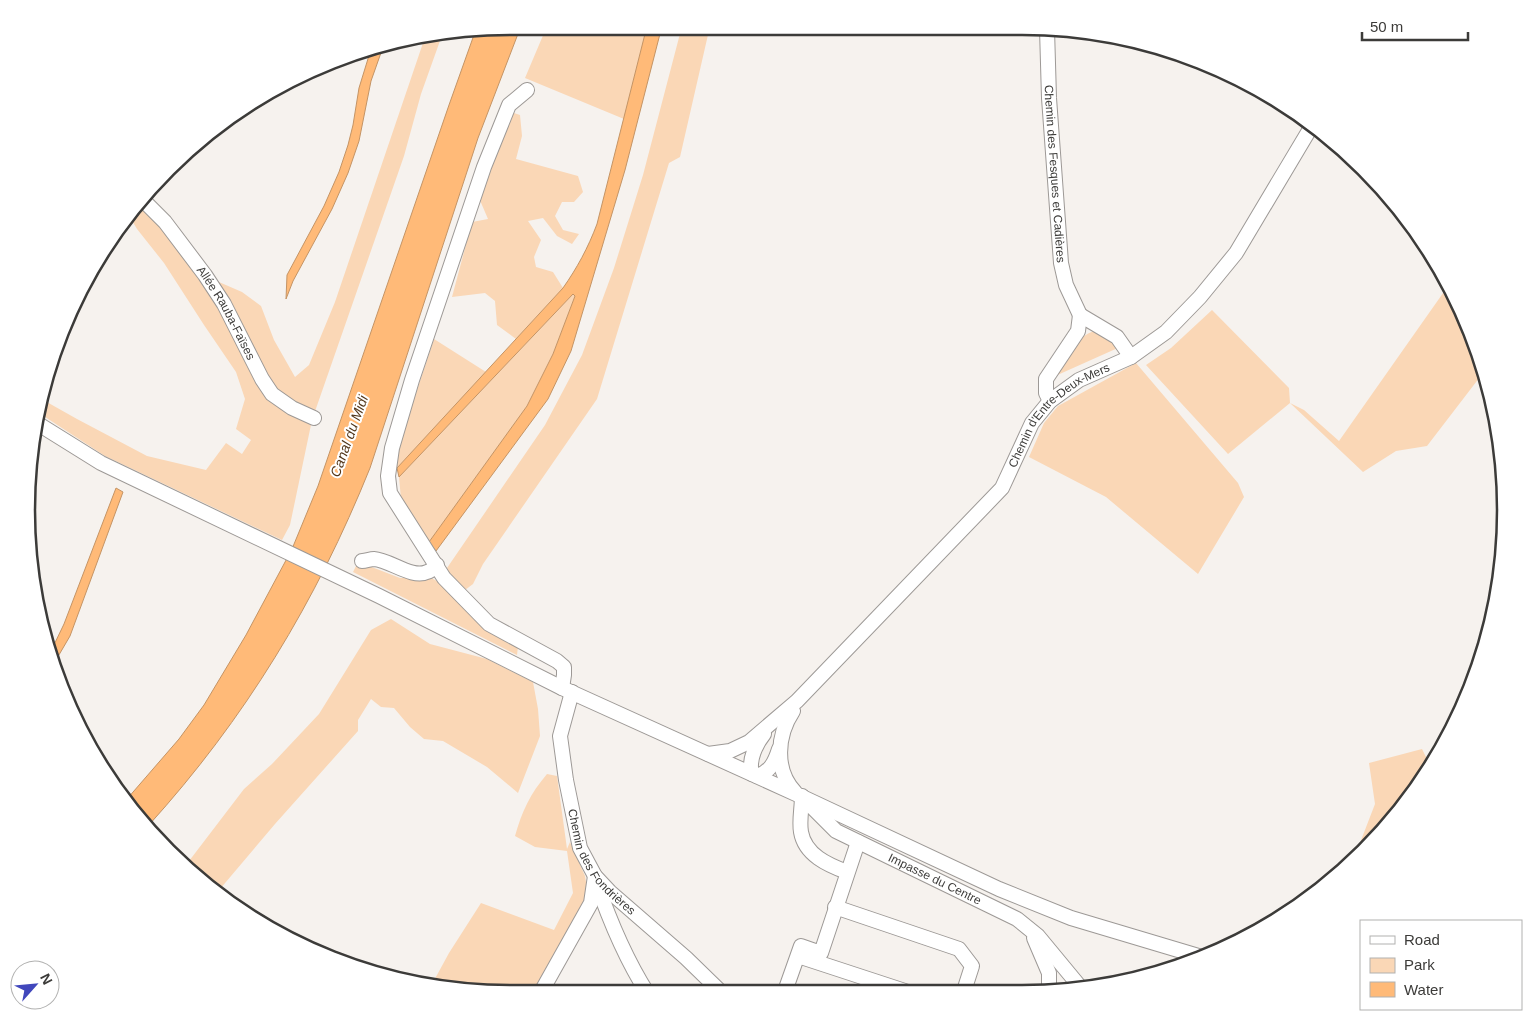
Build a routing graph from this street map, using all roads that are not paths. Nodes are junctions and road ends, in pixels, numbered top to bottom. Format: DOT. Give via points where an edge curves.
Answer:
graph roads {
  1 [pos="1047,36"];
  2 [pos="527,90"];
  3 [pos="1309,131"];
  4 [pos="147,204"];
  5 [pos="1080,315"];
  6 [pos="1131,357"];
  7 [pos="1050,400"];
  8 [pos="314,418"];
  9 [pos="42,427"];
  10 [pos="362,561"];
  11 [pos="437,565"];
  12 [pos="567,690"];
  13 [pos="798,701"];
  14 [pos="770,725"];
  15 [pos="780,746"];
  16 [pos="707,754"];
  17 [pos="754,775"];
  18 [pos="799,795"];
  19 [pos="858,842"];
  20 [pos="847,872"];
  21 [pos="595,876"];
  22 [pos="836,907"];
  23 [pos="1031,930"];
  24 [pos="1191,954"];
  25 [pos="798,956"];
  26 [pos="1076,982"];
  27 [pos="1049,984"];
  28 [pos="545,985"];
  29 [pos="642,985"];
  30 [pos="714,985"];
  31 [pos="787,985"];
  32 [pos="887,985"];
  33 [pos="966,985"];
  1 -- 5 [label="street, Chemin des Fesques et Cadières" via="1061,263 1066,286"];
  2 -- 11 [label="street" via="509,105 484,167 392,448 388,476 390,494"];
  3 -- 6 [label="street, Chemin d'Entre-Deux-Mers" via="1236,253 1166,332"];
  4 -- 8 [label="street, Allée Rauba-Faïses" via="165,222 205,275 272,394"];
  5 -- 6 [label="street" via="1117,337"];
  5 -- 7 [label="street" via="1078,331 1046,380 1046,393"];
  6 -- 7 [label="street, Chemin d'Entre-Deux-Mers" via="1079,380"];
  7 -- 13 [label="street, Chemin d'Entre-Deux-Mers" via="1032,424 1002,488"];
  9 -- 12 [label="street" via="101,463"];
  10 -- 11 [label="street" via="373,559 420,574"];
  11 -- 12 [label="street, Chemin des Fondrières" via="444,578 489,624 564,667"];
  12 -- 16 [label="street"];
  12 -- 21 [label="street, Chemin des Fondrières" via="560,736 566,780 580,848"];
  13 -- 14 [label="street, Chemin d'Entre-Deux-Mers"];
  13 -- 15 [label="street, Chemin d'Entre-Deux-Mers" via="786,722"];
  14 -- 16 [label="street, Chemin d'Entre-Deux-Mers" via="749,742 730,751"];
  14 -- 17 [label="street, Chemin d'Entre-Deux-Mers" via="757,742 751,760 750,769"];
  15 -- 17 [label="street, Chemin d'Entre-Deux-Mers" via="770,768 763,774"];
  15 -- 18 [label="street, Chemin d'Entre-Deux-Mers" via="787,784"];
  16 -- 17 [label="street"];
  17 -- 18 [label="street"];
  18 -- 19 [label="street, Impasse du Centre" via="836,831"];
  18 -- 20 [label="street" via="801,833 812,853"];
  18 -- 24 [label="street" via="998,888 1062,914"];
  19 -- 20 [label="street"];
  19 -- 23 [label="street, Impasse du Centre" via="1018,919"];
  20 -- 22 [label="street"];
  21 -- 28 [label="street" via="591,903"];
  21 -- 29 [label="street" via="619,942"];
  21 -- 30 [label="street, Chemin des Fondrières"];
  22 -- 25 [label="street" via="821,953 801,946"];
  22 -- 33 [label="street" via="959,949 972,966"];
  23 -- 26 [label="street, Impasse du Centre"];
  23 -- 27 [label="street" via="1049,973"];
  25 -- 31 [label="street"];
  25 -- 32 [label="street"];
}
